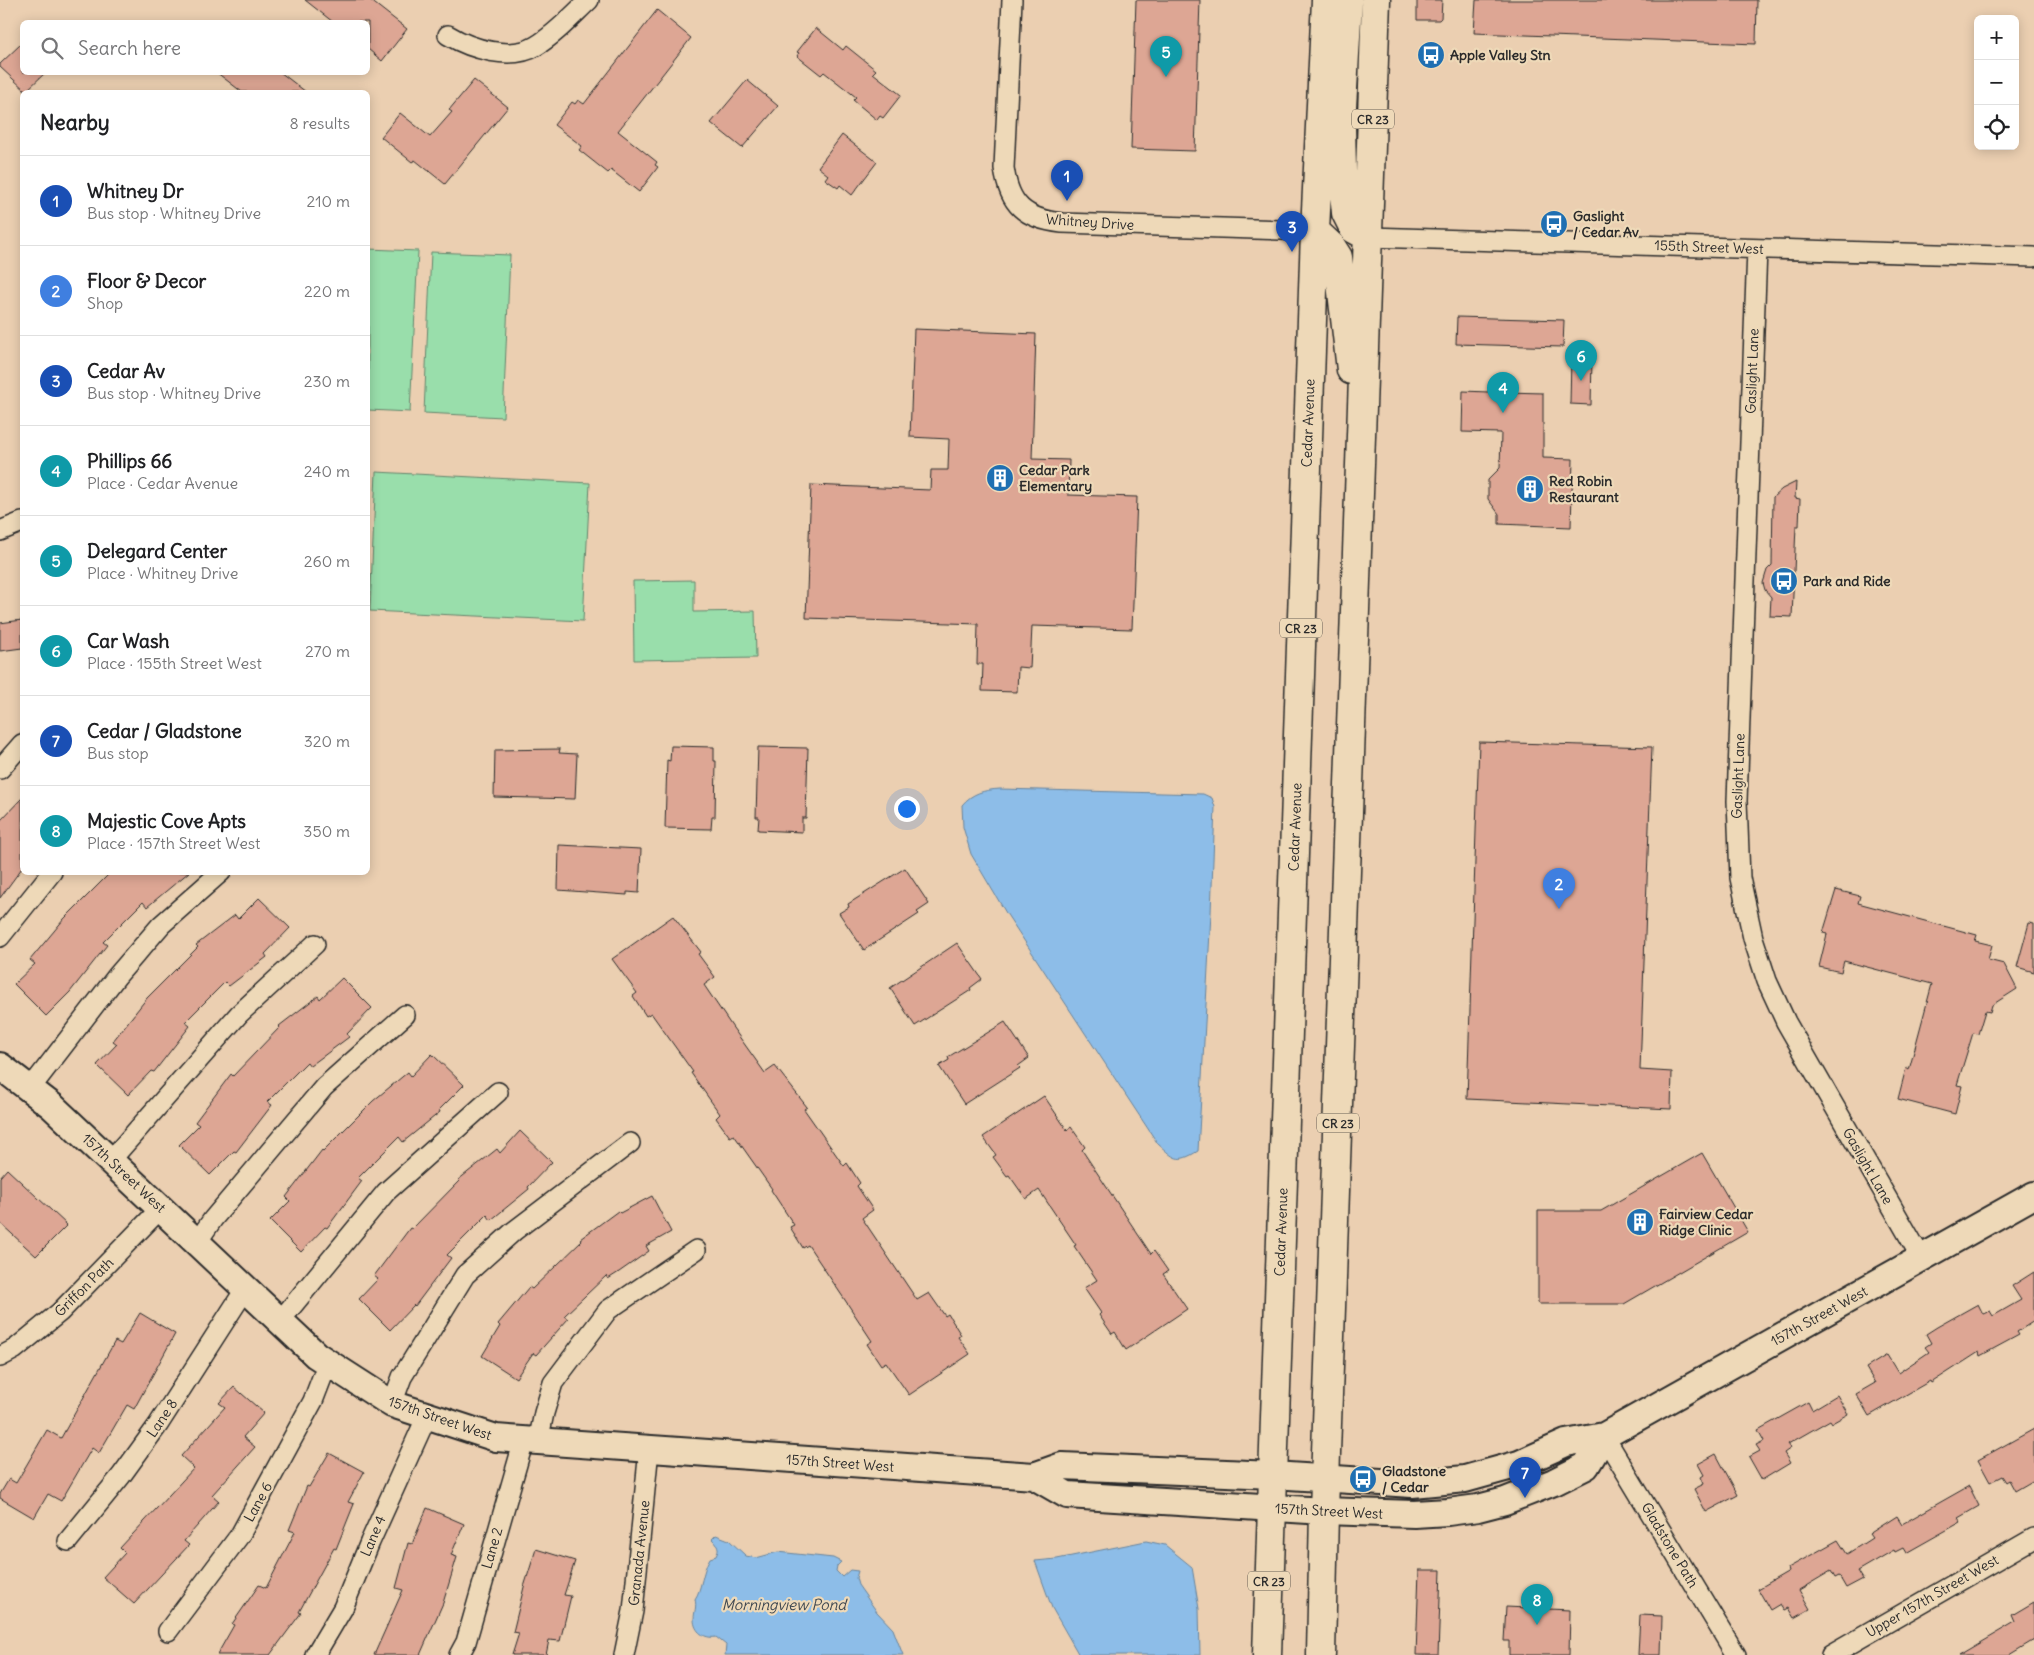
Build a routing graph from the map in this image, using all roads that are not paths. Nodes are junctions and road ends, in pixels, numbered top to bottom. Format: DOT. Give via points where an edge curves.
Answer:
graph roads {
  1 [pos="589,0"];
  2 [pos="1012,0"];
  3 [pos="1326,0"];
  4 [pos="1348,0"];
  5 [pos="1376,0"];
  6 [pos="448,35"];
  7 [pos="1315,231"];
  8 [pos="1370,237"];
  9 [pos="1757,249"];
  10 [pos="2034,257"];
  11 [pos="1361,466"];
  12 [pos="20,523"];
  13 [pos="0,531"];
  14 [pos="20,746"];
  15 [pos="0,769"];
  16 [pos="50,875"];
  17 [pos="218,875"];
  18 [pos="0,937"];
  19 [pos="315,944"];
  20 [pos="405,1015"];
  21 [pos="0,1066"];
  22 [pos="30,1089"];
  23 [pos="498,1092"];
  24 [pos="630,1143"];
  25 [pos="110,1160"];
  26 [pos="2034,1195"];
  27 [pos="161,1208"];
  28 [pos="197,1242"];
  29 [pos="696,1250"];
  30 [pos="1922,1260"];
  31 [pos="246,1288"];
  32 [pos="280,1321"];
  33 [pos="0,1357"];
  34 [pos="328,1362"];
  35 [pos="392,1404"];
  36 [pos="427,1416"];
  37 [pos="1604,1436"];
  38 [pos="531,1441"];
  39 [pos="649,1449"];
  40 [pos="1273,1475"];
  41 [pos="1034,1476"];
  42 [pos="1325,1478"];
  43 [pos="1272,1508"];
  44 [pos="1324,1511"];
  45 [pos="2034,1538"];
  46 [pos="68,1541"];
  47 [pos="168,1631"];
  48 [pos="315,1655"];
  49 [pos="460,1655"];
  50 [pos="624,1655"];
  51 [pos="1267,1655"];
  52 [pos="1321,1655"];
  53 [pos="1736,1655"];
  54 [pos="1831,1655"];
  1 -- 6 [label="street" via="535,47 489,52"];
  2 -- 7 [label="street, Whitney Drive" via="1004,168 1006,184 1021,210 1035,217 1062,222"];
  3 -- 7 [label="main road, Cedar Avenue / CR 23"];
  4 -- 8 [label="main road" via="1342,125 1344,196 1346,213 1354,229"];
  5 -- 8 [label="main road, CR 23"];
  7 -- 11 [label="main road" via="1338,257"];
  7 -- 40 [label="main road, Cedar Avenue / CR 23"];
  8 -- 9 [label="street, 155th Street West"];
  8 -- 11 [label="main road, CR 23"];
  9 -- 10 [label="street, 155th Street West"];
  9 -- 30 [label="street, Gaslight Lane" via="1737,801 1740,878 1753,938 1776,1002"];
  11 -- 42 [label="main road, CR 23"];
  12 -- 13 [label="street"];
  14 -- 15 [label="street"];
  16 -- 18 [label="street"];
  17 -- 22 [label="street" via="161,925 117,976"];
  19 -- 25 [label="street" via="239,1014"];
  20 -- 28 [label="street" via="324,1086"];
  21 -- 22 [label="street, 157th Street West"];
  22 -- 25 [label="street, 157th Street West"];
  23 -- 32 [label="street" via="386,1192"];
  24 -- 35 [label="street" via="514,1231 465,1275 402,1377"];
  25 -- 27 [label="street, 157th Street West"];
  26 -- 30 [label="street, 157th Street West"];
  27 -- 28 [label="street, 157th Street West"];
  27 -- 33 [label="street, Griffon Path" via="60,1312 16,1349"];
  28 -- 31 [label="street, 157th Street West"];
  29 -- 38 [label="street, Lane 2" via="608,1310 554,1383"];
  30 -- 37 [label="street, 157th Street West"];
  31 -- 32 [label="street, 157th Street West"];
  31 -- 46 [label="street, Lane 8" via="158,1425"];
  32 -- 34 [label="street, 157th Street West"];
  34 -- 35 [label="street, 157th Street West"];
  34 -- 47 [label="street, Lane 6" via="313,1401 240,1535"];
  35 -- 36 [label="street, 157th Street West"];
  36 -- 38 [label="street, 157th Street West" via="496,1438"];
  36 -- 48 [label="street, Lane 4" via="343,1608"];
  37 -- 42 [label="street, 157th Street West" via="1566,1443 1519,1464 1465,1479 1412,1484"];
  37 -- 44 [label="street, 157th Street West" via="1586,1466 1554,1482 1478,1508 1414,1514"];
  37 -- 53 [label="street, Gladstone Path"];
  38 -- 39 [label="street, 157th Street West"];
  38 -- 49 [label="street, Lane 2"];
  39 -- 41 [label="street, 157th Street West"];
  39 -- 50 [label="street, Granada Avenue" via="633,1611"];
  40 -- 41 [label="street, 157th Street West" via="1062,1466"];
  40 -- 42 [label="street, 157th Street West"];
  40 -- 43 [label="main road, Cedar Avenue / CR 23"];
  41 -- 43 [label="street, 157th Street West" via="1067,1495"];
  42 -- 44 [label="main road, CR 23"];
  43 -- 44 [label="street, 157th Street West"];
  43 -- 51 [label="main road, Cedar Avenue / CR 23"];
  44 -- 52 [label="main road, CR 23"];
  45 -- 54 [label="street, Upper 157th Street West"];
}
